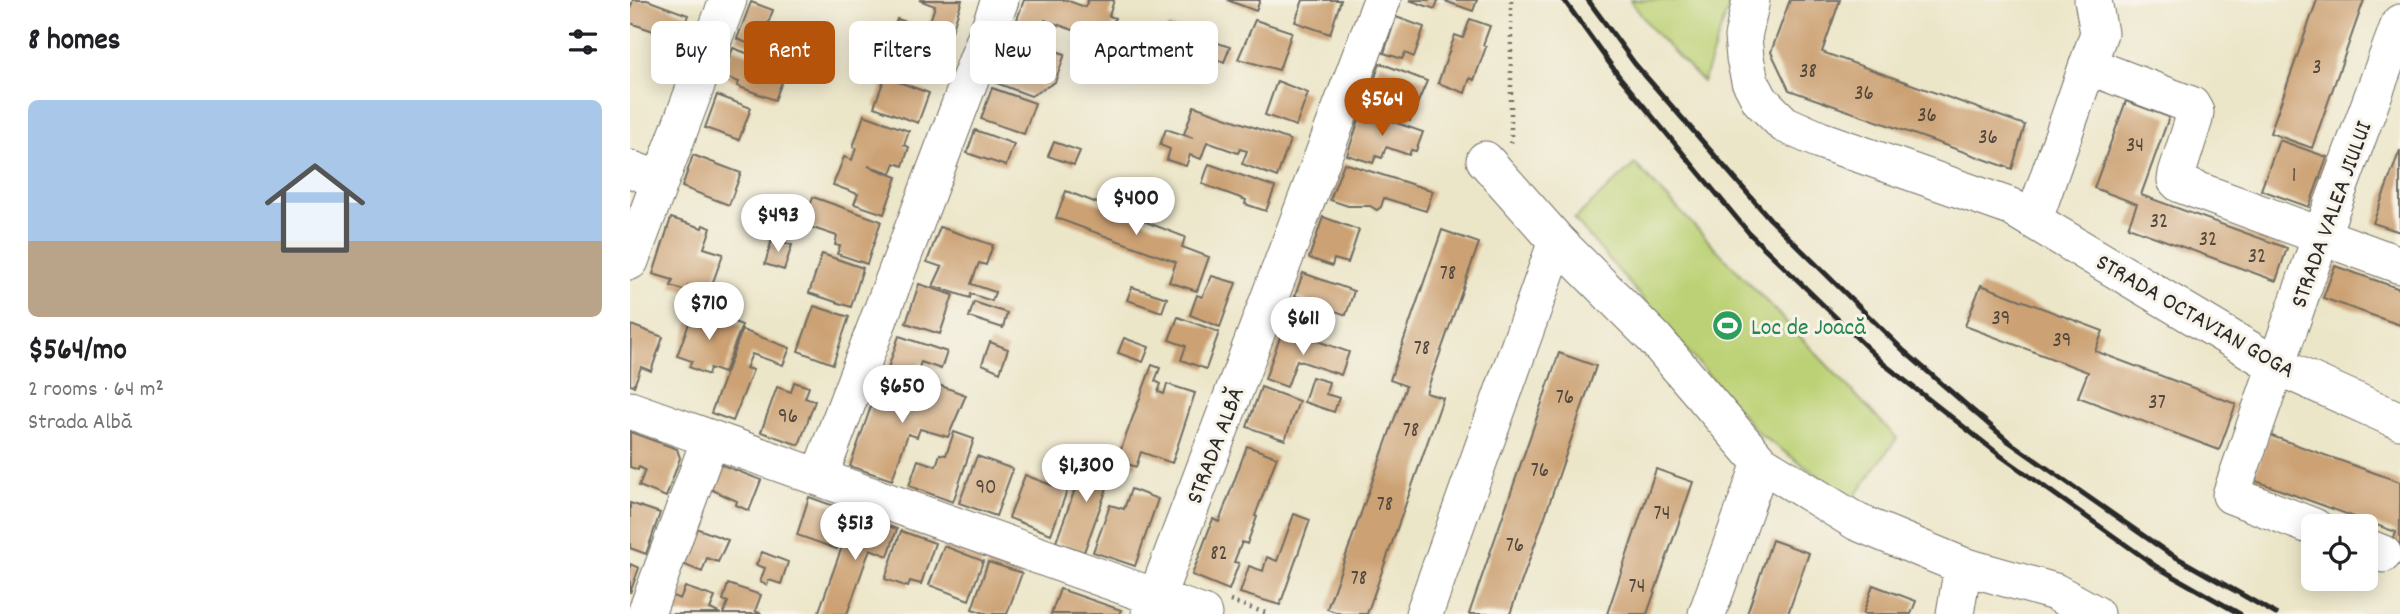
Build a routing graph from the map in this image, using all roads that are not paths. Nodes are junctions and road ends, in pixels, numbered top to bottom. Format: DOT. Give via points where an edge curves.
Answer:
graph roads {
  1 [pos="727,0"];
  2 [pos="1000,0"];
  3 [pos="1382,0"];
  4 [pos="1751,0"];
  5 [pos="2093,0"];
  6 [pos="2400,23"];
  7 [pos="2089,66"];
  8 [pos="1485,160"];
  9 [pos="645,174"];
  10 [pos="2034,219"];
  11 [pos="2321,236"];
  12 [pos="1557,241"];
  13 [pos="630,261"];
  14 [pos="2400,265"];
  15 [pos="2275,365"];
  16 [pos="630,410"];
  17 [pos="2400,421"];
  18 [pos="710,439"];
  19 [pos="1761,463"];
  20 [pos="819,477"];
  21 [pos="2301,522"];
  22 [pos="1963,566"];
  23 [pos="1153,606"];
  24 [pos="646,614"];
  25 [pos="1203,614"];
  26 [pos="1424,614"];
  27 [pos="1707,614"];
  28 [pos="1955,614"];
  29 [pos="2095,614"];
  1 -- 9 [label="street"];
  2 -- 20 [label="street"];
  3 -- 23 [label="street, STRADA ALBĂ"];
  4 -- 10 [label="street, STRADA OCTAVIAN GOGA" via="1743,37 1750,81 1760,100 1784,124"];
  5 -- 7 [label="street" via="2099,33"];
  6 -- 11 [label="street, STRADA VALEA JIULUI"];
  7 -- 10 [label="street"];
  7 -- 11 [label="street" via="2191,105 2195,113 2177,173 2180,184"];
  8 -- 12 [label="street"];
  9 -- 13 [label="street"];
  10 -- 15 [label="street, STRADA OCTAVIAN GOGA"];
  11 -- 14 [label="street"];
  11 -- 15 [label="street, STRADA VALEA JIULUI"];
  12 -- 19 [label="street" via="1654,338"];
  12 -- 26 [label="street"];
  15 -- 17 [label="street, STRADA OCTAVIAN GOGA"];
  15 -- 21 [label="street, STRADA VALEA JIULUI" via="2231,495"];
  16 -- 18 [label="street"];
  18 -- 20 [label="street"];
  18 -- 24 [label="street"];
  19 -- 22 [label="street" via="1857,522"];
  19 -- 27 [label="street"];
  20 -- 23 [label="street"];
  22 -- 28 [label="street"];
  22 -- 29 [label="street" via="2054,592"];
  23 -- 25 [label="street"];
}
